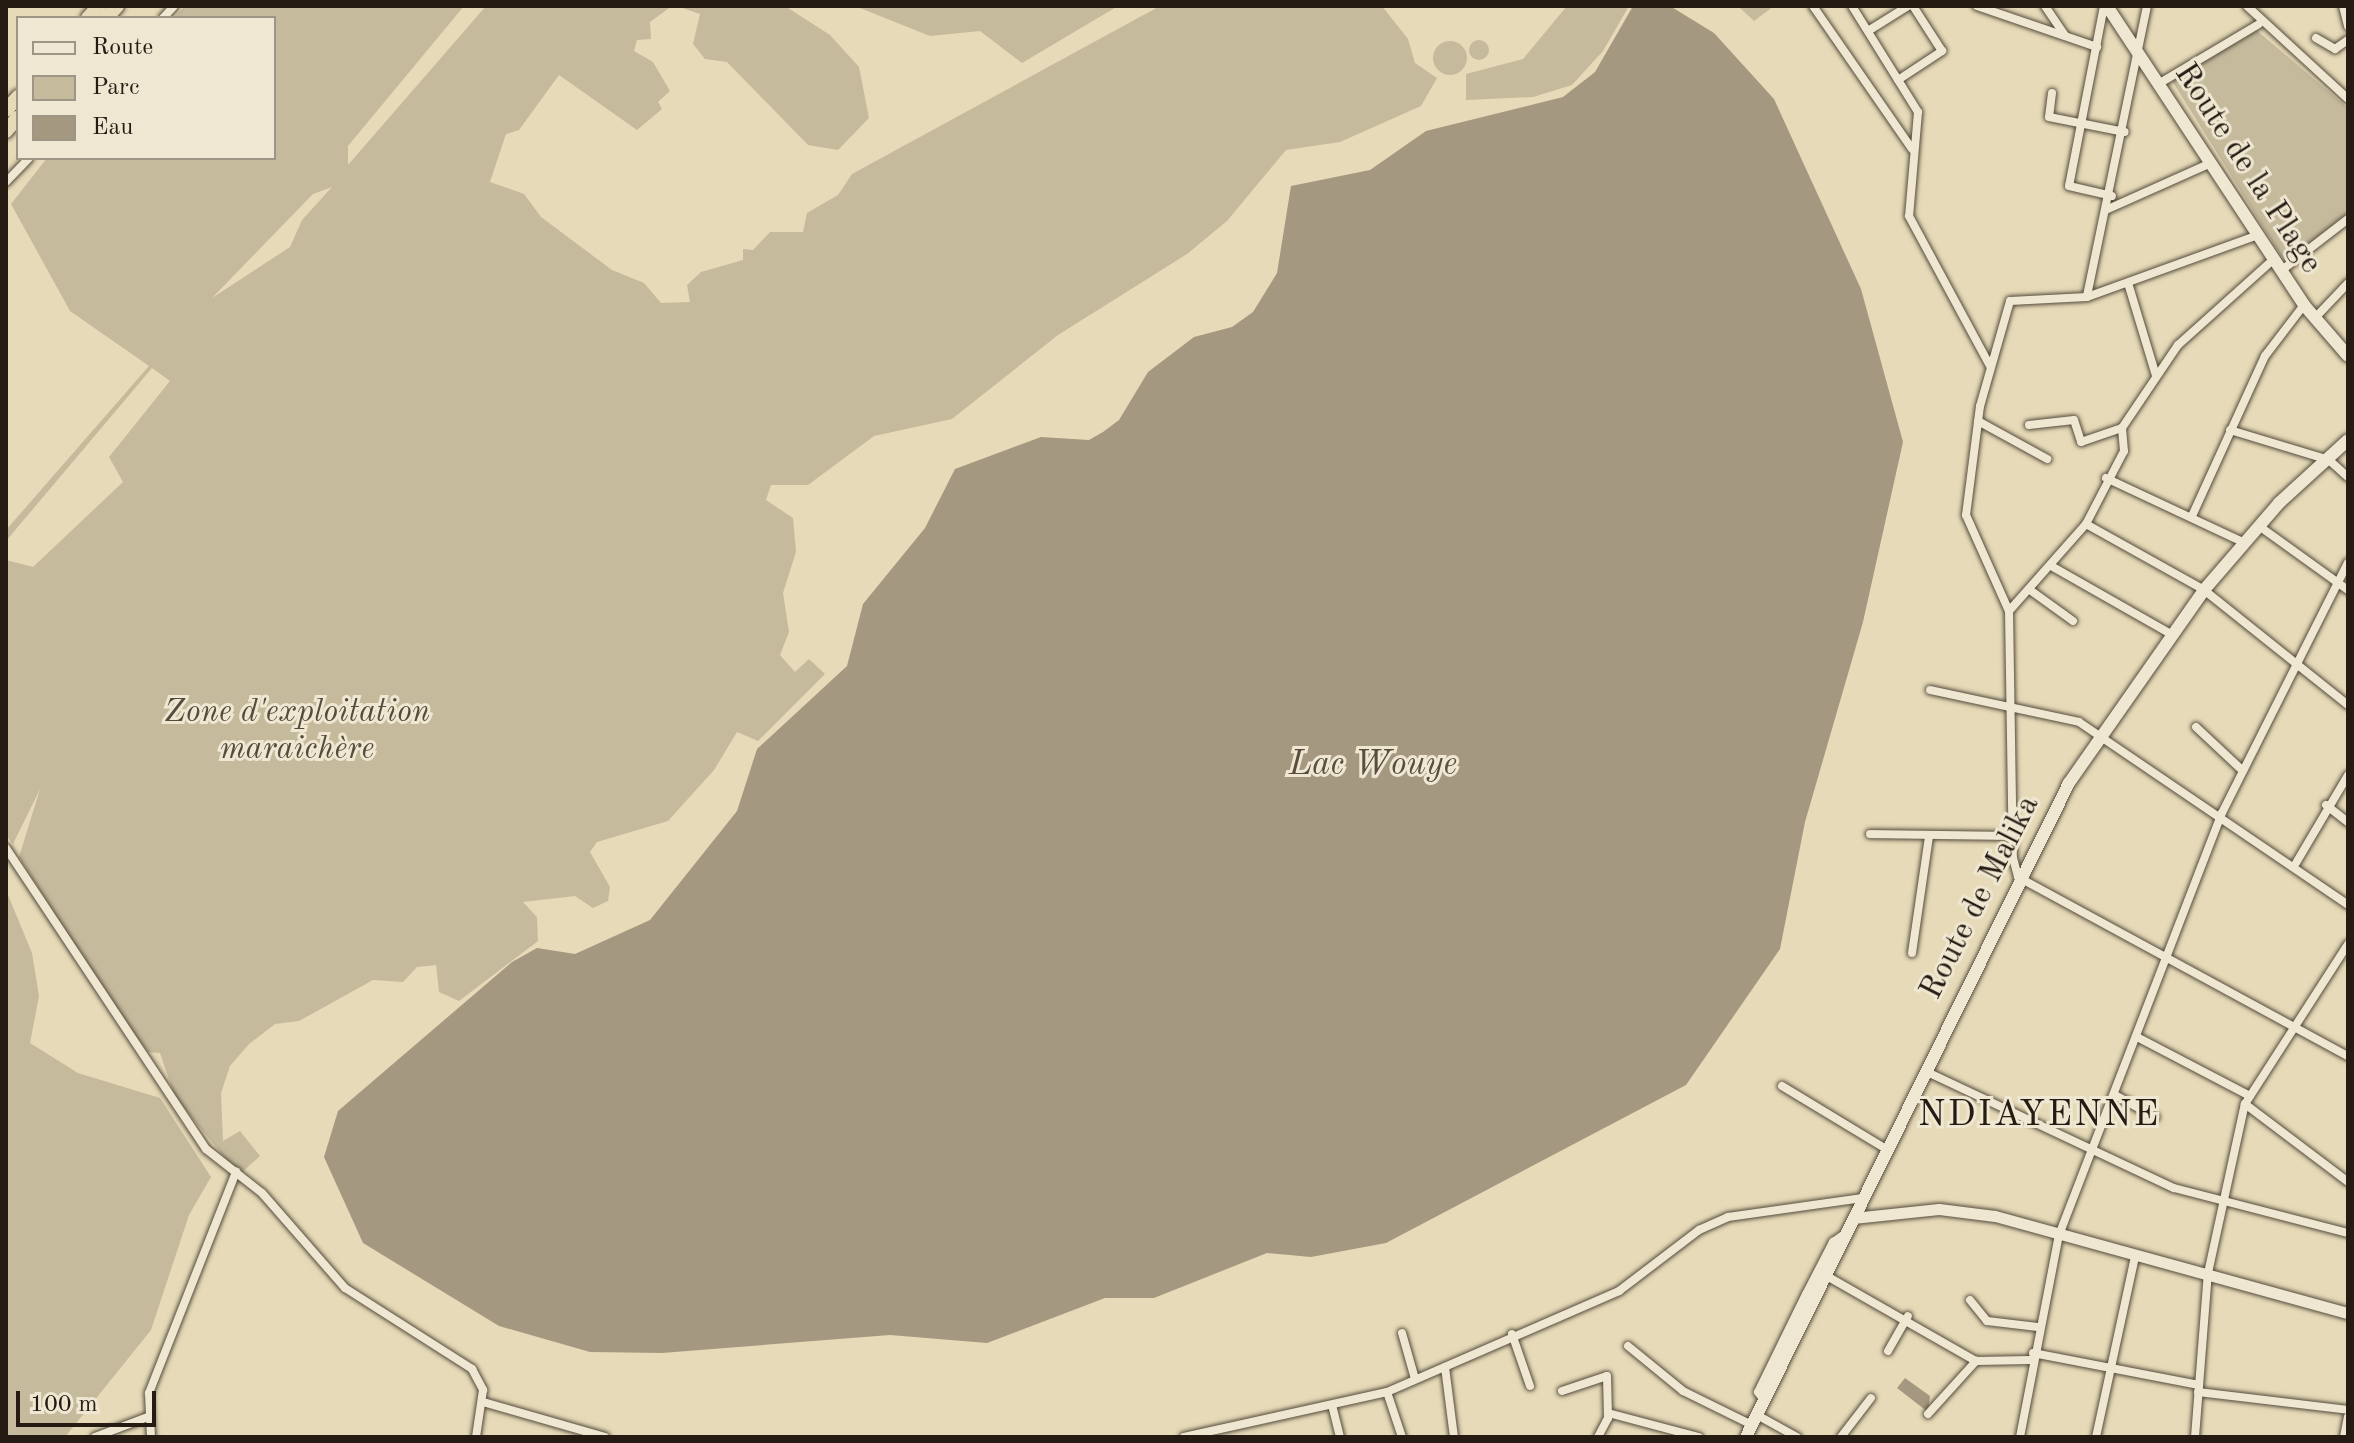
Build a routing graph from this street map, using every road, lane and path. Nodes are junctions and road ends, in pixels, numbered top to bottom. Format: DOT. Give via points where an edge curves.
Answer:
graph roads {
  1 [pos="1813,6"];
  2 [pos="1852,6"];
  3 [pos="1910,6"];
  4 [pos="1977,6"];
  5 [pos="2045,6"];
  6 [pos="2105,6"];
  7 [pos="2147,6"];
  8 [pos="2247,6"];
  9 [pos="2343,6"];
  10 [pos="2259,24"];
  11 [pos="2348,26"];
  12 [pos="1868,31"];
  13 [pos="2066,37"];
  14 [pos="2316,38"];
  15 [pos="2348,40"];
  16 [pos="2097,47"];
  17 [pos="2139,54"];
  18 [pos="1898,80"];
  19 [pos="2160,83"];
  20 [pos="2052,93"];
  21 [pos="2348,99"];
  22 [pos="2081,122"];
  23 [pos="2125,132"];
  24 [pos="1912,149"];
  25 [pos="27,160"];
  26 [pos="2211,163"];
  27 [pos="6,182"];
  28 [pos="2112,196"];
  29 [pos="2108,209"];
  30 [pos="2348,219"];
  31 [pos="2258,235"];
  32 [pos="2278,264"];
  33 [pos="2128,283"];
  34 [pos="2348,283"];
  35 [pos="2087,297"];
  36 [pos="2304,305"];
  37 [pos="2314,319"];
  38 [pos="2348,356"];
  39 [pos="1990,366"];
  40 [pos="2156,377"];
  41 [pos="1978,421"];
  42 [pos="2029,425"];
  43 [pos="2122,428"];
  44 [pos="2230,430"];
  45 [pos="2348,440"];
  46 [pos="2047,459"];
  47 [pos="2329,460"];
  48 [pos="2348,477"];
  49 [pos="2106,478"];
  50 [pos="2192,516"];
  51 [pos="2086,524"];
  52 [pos="2259,526"];
  53 [pos="2245,543"];
  54 [pos="2348,563"];
  55 [pos="2053,567"];
  56 [pos="2336,583"];
  57 [pos="2030,590"];
  58 [pos="2204,590"];
  59 [pos="2348,590"];
  60 [pos="2009,611"];
  61 [pos="2073,621"];
  62 [pos="2169,633"];
  63 [pos="2295,666"];
  64 [pos="1930,690"];
  65 [pos="2007,702"];
  66 [pos="2348,705"];
  67 [pos="2196,727"];
  68 [pos="2099,734"];
  69 [pos="2243,771"];
  70 [pos="2348,775"];
  71 [pos="2326,805"];
  72 [pos="2222,813"];
  73 [pos="2348,822"];
  74 [pos="1870,834"];
  75 [pos="1929,836"];
  76 [pos="2009,836"];
  77 [pos="6,848"];
  78 [pos="2296,863"];
  79 [pos="2018,877"];
  80 [pos="2348,905"];
  81 [pos="2348,944"];
  82 [pos="1912,953"];
  83 [pos="2166,953"];
  84 [pos="2292,1021"];
  85 [pos="2137,1037"];
  86 [pos="2348,1056"];
  87 [pos="1923,1070"];
  88 [pos="1782,1086"];
  89 [pos="2115,1095"];
  90 [pos="2247,1100"];
  91 [pos="2155,1117"];
  92 [pos="1886,1149"];
  93 [pos="2092,1150"];
  94 [pos="236,1172"];
  95 [pos="2348,1182"];
  96 [pos="1863,1198"];
  97 [pos="2220,1204"];
  98 [pos="1853,1218"];
  99 [pos="2348,1233"];
  100 [pos="1845,1234"];
  101 [pos="2059,1235"];
  102 [pos="2135,1256"];
  103 [pos="2208,1273"];
  104 [pos="1825,1275"];
  105 [pos="1970,1300"];
  106 [pos="2348,1313"];
  107 [pos="1908,1316"];
  108 [pos="2038,1327"];
  109 [pos="1402,1333"];
  110 [pos="1512,1334"];
  111 [pos="1628,1346"];
  112 [pos="1888,1351"];
  113 [pos="2032,1356"];
  114 [pos="1976,1361"];
  115 [pos="1445,1367"];
  116 [pos="2111,1368"];
  117 [pos="1415,1379"];
  118 [pos="1530,1386"];
  119 [pos="2199,1388"];
  120 [pos="1562,1391"];
  121 [pos="1387,1392"];
  122 [pos="1871,1398"];
  123 [pos="1764,1400"];
  124 [pos="483,1402"];
  125 [pos="1332,1405"];
  126 [pos="2348,1410"];
  127 [pos="1608,1413"];
  128 [pos="1928,1414"];
  129 [pos="148,1417"];
  130 [pos="2348,1417"];
  131 [pos="1752,1425"];
  132 [pos="95,1437"];
  133 [pos="151,1437"];
  134 [pos="476,1437"];
  135 [pos="605,1437"];
  136 [pos="1184,1437"];
  137 [pos="1340,1437"];
  138 [pos="1402,1437"];
  139 [pos="1454,1437"];
  140 [pos="1598,1437"];
  141 [pos="1699,1437"];
  142 [pos="1797,1437"];
  143 [pos="1841,1437"];
  144 [pos="2020,1437"];
  145 [pos="2096,1437"];
  146 [pos="2195,1437"];
  147 [pos="2344,1437"];
  1 -- 24 [label="street"];
  2 -- 12 [label="street"];
  3 -- 12 [label="street"];
  3 -- 18 [label="street" via="1942,51"];
  4 -- 13 [label="street"];
  5 -- 13 [label="street"];
  6 -- 16 [label="street"];
  6 -- 17 [label="main road, Route de la Plage"];
  7 -- 17 [label="street"];
  8 -- 10 [label="street"];
  9 -- 11 [label="street"];
  10 -- 19 [label="street"];
  10 -- 21 [label="street"];
  12 -- 18 [label="street"];
  13 -- 16 [label="street"];
  14 -- 15 [label="street" via="2335,49"];
  16 -- 22 [label="street"];
  17 -- 19 [label="main road, Route de la Plage"];
  17 -- 23 [label="street"];
  18 -- 24 [label="street" via="1920,121"];
  19 -- 26 [label="main road, Route de la Plage"];
  20 -- 22 [label="street" via="2049,117"];
  22 -- 23 [label="street"];
  22 -- 28 [label="street" via="2069,188"];
  23 -- 28 [label="street"];
  24 -- 39 [label="street" via="1909,216"];
  25 -- 27 [label="street"];
  26 -- 29 [label="street"];
  26 -- 31 [label="main road, Route de la Plage"];
  28 -- 29 [label="street"];
  29 -- 35 [label="street"];
  30 -- 32 [label="street"];
  31 -- 32 [label="main road, Route de la Plage"];
  31 -- 33 [label="street"];
  32 -- 36 [label="main road, Route de la Plage"];
  32 -- 40 [label="street" via="2209,313"];
  33 -- 35 [label="street"];
  33 -- 40 [label="street"];
  34 -- 37 [label="street"];
  35 -- 39 [label="street" via="2010,301"];
  36 -- 37 [label="main road, Route de la Plage"];
  36 -- 44 [label="street" via="2265,356"];
  37 -- 38 [label="main road, Route de la Plage"];
  39 -- 41 [label="street"];
  40 -- 43 [label="street"];
  41 -- 46 [label="street"];
  41 -- 60 [label="street" via="1967,520"];
  42 -- 43 [label="street" via="2074,420 2081,442"];
  43 -- 49 [label="street" via="2124,451"];
  44 -- 47 [label="street"];
  44 -- 50 [label="street"];
  45 -- 47 [label="main road, Route de Malika"];
  47 -- 48 [label="street"];
  47 -- 52 [label="main road, Route de Malika"];
  49 -- 50 [label="street"];
  49 -- 51 [label="street"];
  50 -- 53 [label="street"];
  51 -- 55 [label="street"];
  51 -- 58 [label="street"];
  52 -- 53 [label="main road, Route de Malika"];
  52 -- 56 [label="street"];
  53 -- 58 [label="main road, Route de Malika"];
  54 -- 56 [label="street"];
  55 -- 57 [label="street"];
  55 -- 62 [label="street"];
  56 -- 59 [label="street"];
  56 -- 63 [label="street"];
  57 -- 60 [label="street"];
  57 -- 61 [label="street"];
  58 -- 62 [label="main road, Route de Malika"];
  58 -- 63 [label="street"];
  60 -- 65 [label="street"];
  62 -- 68 [label="main road, Route de Malika"];
  63 -- 66 [label="street"];
  63 -- 69 [label="street"];
  64 -- 65 [label="street"];
  65 -- 68 [label="street" via="2063,715"];
  65 -- 76 [label="street"];
  67 -- 69 [label="street"];
  68 -- 72 [label="street"];
  68 -- 79 [label="main road, Route de Malika"];
  69 -- 72 [label="street"];
  70 -- 71 [label="street"];
  71 -- 73 [label="street"];
  71 -- 78 [label="street"];
  72 -- 78 [label="street"];
  72 -- 83 [label="street"];
  74 -- 75 [label="street"];
  75 -- 76 [label="street"];
  75 -- 82 [label="street"];
  76 -- 79 [label="street"];
  77 -- 94 [label="street" via="180,1115"];
  78 -- 80 [label="street"];
  79 -- 83 [label="street"];
  79 -- 87 [label="main road, Route de Malika"];
  81 -- 84 [label="street"];
  83 -- 84 [label="street"];
  83 -- 85 [label="street"];
  84 -- 86 [label="street"];
  84 -- 90 [label="street"];
  85 -- 89 [label="street"];
  85 -- 90 [label="street"];
  87 -- 92 [label="main road, Route de Malika"];
  87 -- 93 [label="street"];
  88 -- 92 [label="street"];
  89 -- 91 [label="street"];
  89 -- 93 [label="street"];
  90 -- 95 [label="street"];
  90 -- 97 [label="street"];
  92 -- 96 [label="main road, Route de Malika"];
  93 -- 97 [label="street"];
  93 -- 101 [label="street"];
  94 -- 124 [label="street" via="345,1288 468,1364"];
  94 -- 129 [label="street" via="152,1384"];
  96 -- 98 [label="main road, Route de Malika"];
  96 -- 110 [label="street" via="1709,1224 1619,1291"];
  97 -- 99 [label="street"];
  97 -- 103 [label="street"];
  98 -- 100 [label="main road, Route de Malika"];
  98 -- 101 [label="street" via="1967,1211"];
  100 -- 104 [label="main road, Route de Malika"];
  100 -- 123 [label="street" via="1835,1238 1758,1392"];
  101 -- 102 [label="street"];
  101 -- 108 [label="street"];
  102 -- 103 [label="street"];
  102 -- 116 [label="street"];
  103 -- 106 [label="street"];
  103 -- 119 [label="street"];
  104 -- 107 [label="street"];
  104 -- 123 [label="main road, Route de Malika"];
  105 -- 108 [label="street" via="1987,1321"];
  107 -- 112 [label="street"];
  107 -- 114 [label="street"];
  108 -- 113 [label="street"];
  109 -- 117 [label="street"];
  110 -- 115 [label="street"];
  110 -- 118 [label="street"];
  111 -- 131 [label="street" via="1683,1391"];
  113 -- 114 [label="street"];
  113 -- 116 [label="street"];
  113 -- 144 [label="street"];
  114 -- 128 [label="street"];
  115 -- 117 [label="street"];
  115 -- 139 [label="street"];
  116 -- 119 [label="street"];
  116 -- 145 [label="street"];
  117 -- 121 [label="street"];
  119 -- 126 [label="street"];
  119 -- 146 [label="street"];
  120 -- 127 [label="street" via="1607,1376"];
  121 -- 125 [label="street"];
  121 -- 138 [label="street"];
  122 -- 143 [label="street"];
  123 -- 131 [label="main road, Route de Malika"];
  124 -- 134 [label="street"];
  124 -- 135 [label="street"];
  125 -- 136 [label="street"];
  125 -- 137 [label="street"];
  127 -- 140 [label="street"];
  127 -- 141 [label="street"];
  129 -- 132 [label="street"];
  129 -- 133 [label="street"];
  130 -- 147 [label="street"];
  131 -- 142 [label="street"];
}
